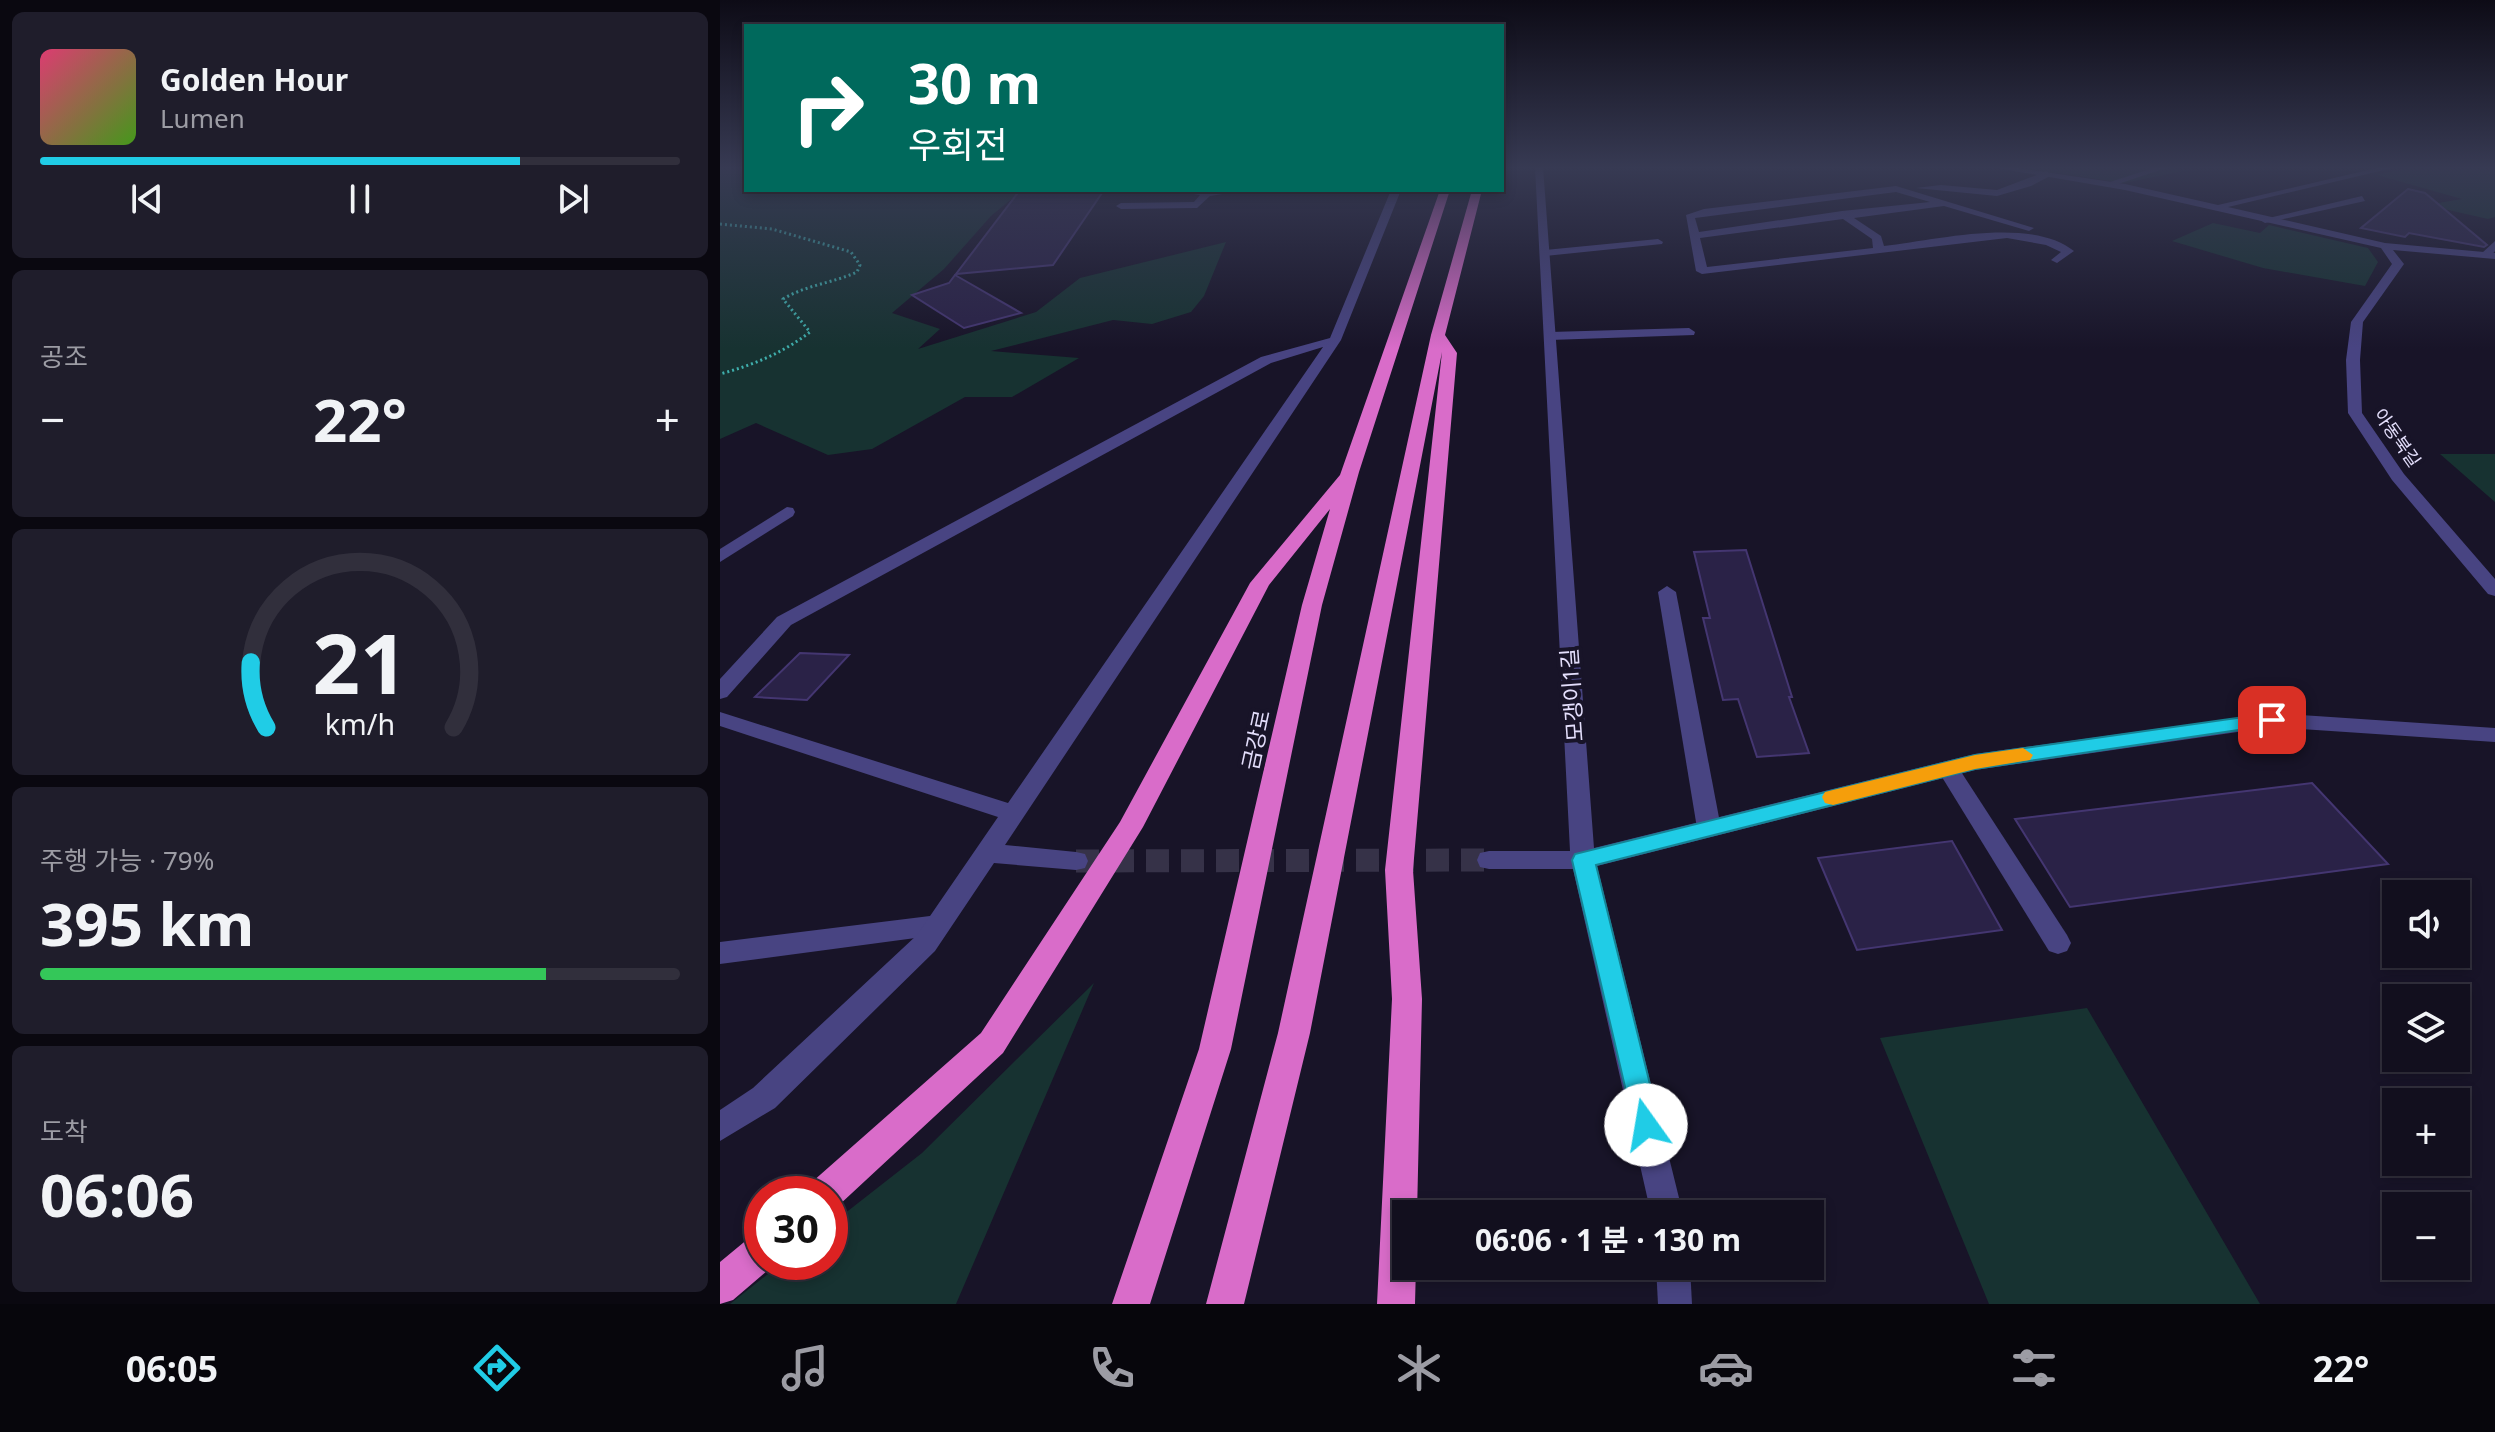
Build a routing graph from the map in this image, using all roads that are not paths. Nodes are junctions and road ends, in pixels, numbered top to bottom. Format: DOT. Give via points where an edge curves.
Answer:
graph roads {
  1 [pos="1381,228"];
  2 [pos="1432,228"];
  3 [pos="1467,228"];
  4 [pos="1543,228"];
  5 [pos="1693,228"];
  6 [pos="1757,228"];
  7 [pos="1863,228"];
  8 [pos="2027,228"];
  9 [pos="2301,228"];
  10 [pos="1695,236"];
  11 [pos="1658,242"];
  12 [pos="2049,242"];
  13 [pos="2495,244"];
  14 [pos="2385,246"];
  15 [pos="1879,251"];
  16 [pos="1545,253"];
  17 [pos="2491,256"];
  18 [pos="2057,260"];
  19 [pos="1689,332"];
  20 [pos="1438,335"];
  21 [pos="1550,336"];
  22 [pos="1335,340"];
  23 [pos="1350,472"];
  24 [pos="787,512"];
  25 [pos="720,557"];
  26 [pos="2495,590"];
  27 [pos="1667,592"];
  28 [pos="720,692"];
  29 [pos="720,719"];
  30 [pos="2495,735"];
  31 [pos="1948,769"];
  32 [pos="1015,814"];
  33 [pos="1709,828"];
  34 [pos="988,853"];
  35 [pos="1489,860"];
  36 [pos="1583,860"];
  37 [pos="1076,861"];
  38 [pos="938,925"];
  39 [pos="2058,943"];
  40 [pos="720,953"];
  41 [pos="720,1127"];
  42 [pos="845,1176"];
  43 [pos="1664,1200"];
  44 [pos="744,1266"];
  45 [pos="1674,1280"];
  46 [pos="720,1287"];
  47 [pos="1131,1304"];
  48 [pos="1225,1304"];
  49 [pos="1396,1304"];
  50 [pos="1675,1304"];
  1 -- 22 [label="street"];
  2 -- 23 [label="highway, 금강로"];
  3 -- 20 [label="highway"];
  4 -- 16 [label="street, 모갱이1길"];
  5 -- 10 [label="street"];
  6 -- 10 [label="street"];
  7 -- 15 [label="street" via="1877,238"];
  8 -- 12 [label="street" via="2051,235"];
  9 -- 14 [label="street"];
  10 -- 15 [label="street" via="1702,271"];
  11 -- 16 [label="street"];
  12 -- 15 [label="street" via="2007,235"];
  12 -- 18 [label="street" via="2069,251"];
  13 -- 17 [label="street"];
  14 -- 17 [label="street"];
  14 -- 26 [label="street, 아동북길" via="2398,264 2357,322 2355,413 2398,477"];
  16 -- 21 [label="street, 모갱이1길"];
  19 -- 21 [label="street"];
  20 -- 48 [label="highway" via="1294,1033"];
  20 -- 49 [label="highway" via="1450,353 1399,870 1407,999"];
  21 -- 36 [label="street, 모갱이1길"];
  22 -- 28 [label="street" via="1266,360 784,621"];
  22 -- 32 [label="street"];
  23 -- 42 [label="highway" via="1260,583 1130,827 992,1043"];
  23 -- 47 [label="highway, 금강로" via="1312,605 1215,1049"];
  24 -- 25 [label="street"];
  27 -- 33 [label="street"];
  29 -- 32 [label="street"];
  30 -- 31 [label="street" via="2272,720"];
  31 -- 33 [label="street"];
  31 -- 39 [label="street"];
  32 -- 34 [label="street"];
  33 -- 36 [label="street"];
  34 -- 37 [label="street"];
  34 -- 38 [label="street"];
  35 -- 36 [label="street"];
  36 -- 43 [label="street, 모갱이1길"];
  38 -- 40 [label="street"];
  38 -- 41 [label="street" via="926,943 764,1098"];
  44 -- 46 [label="highway"];
  45 -- 50 [label="street"];
}
